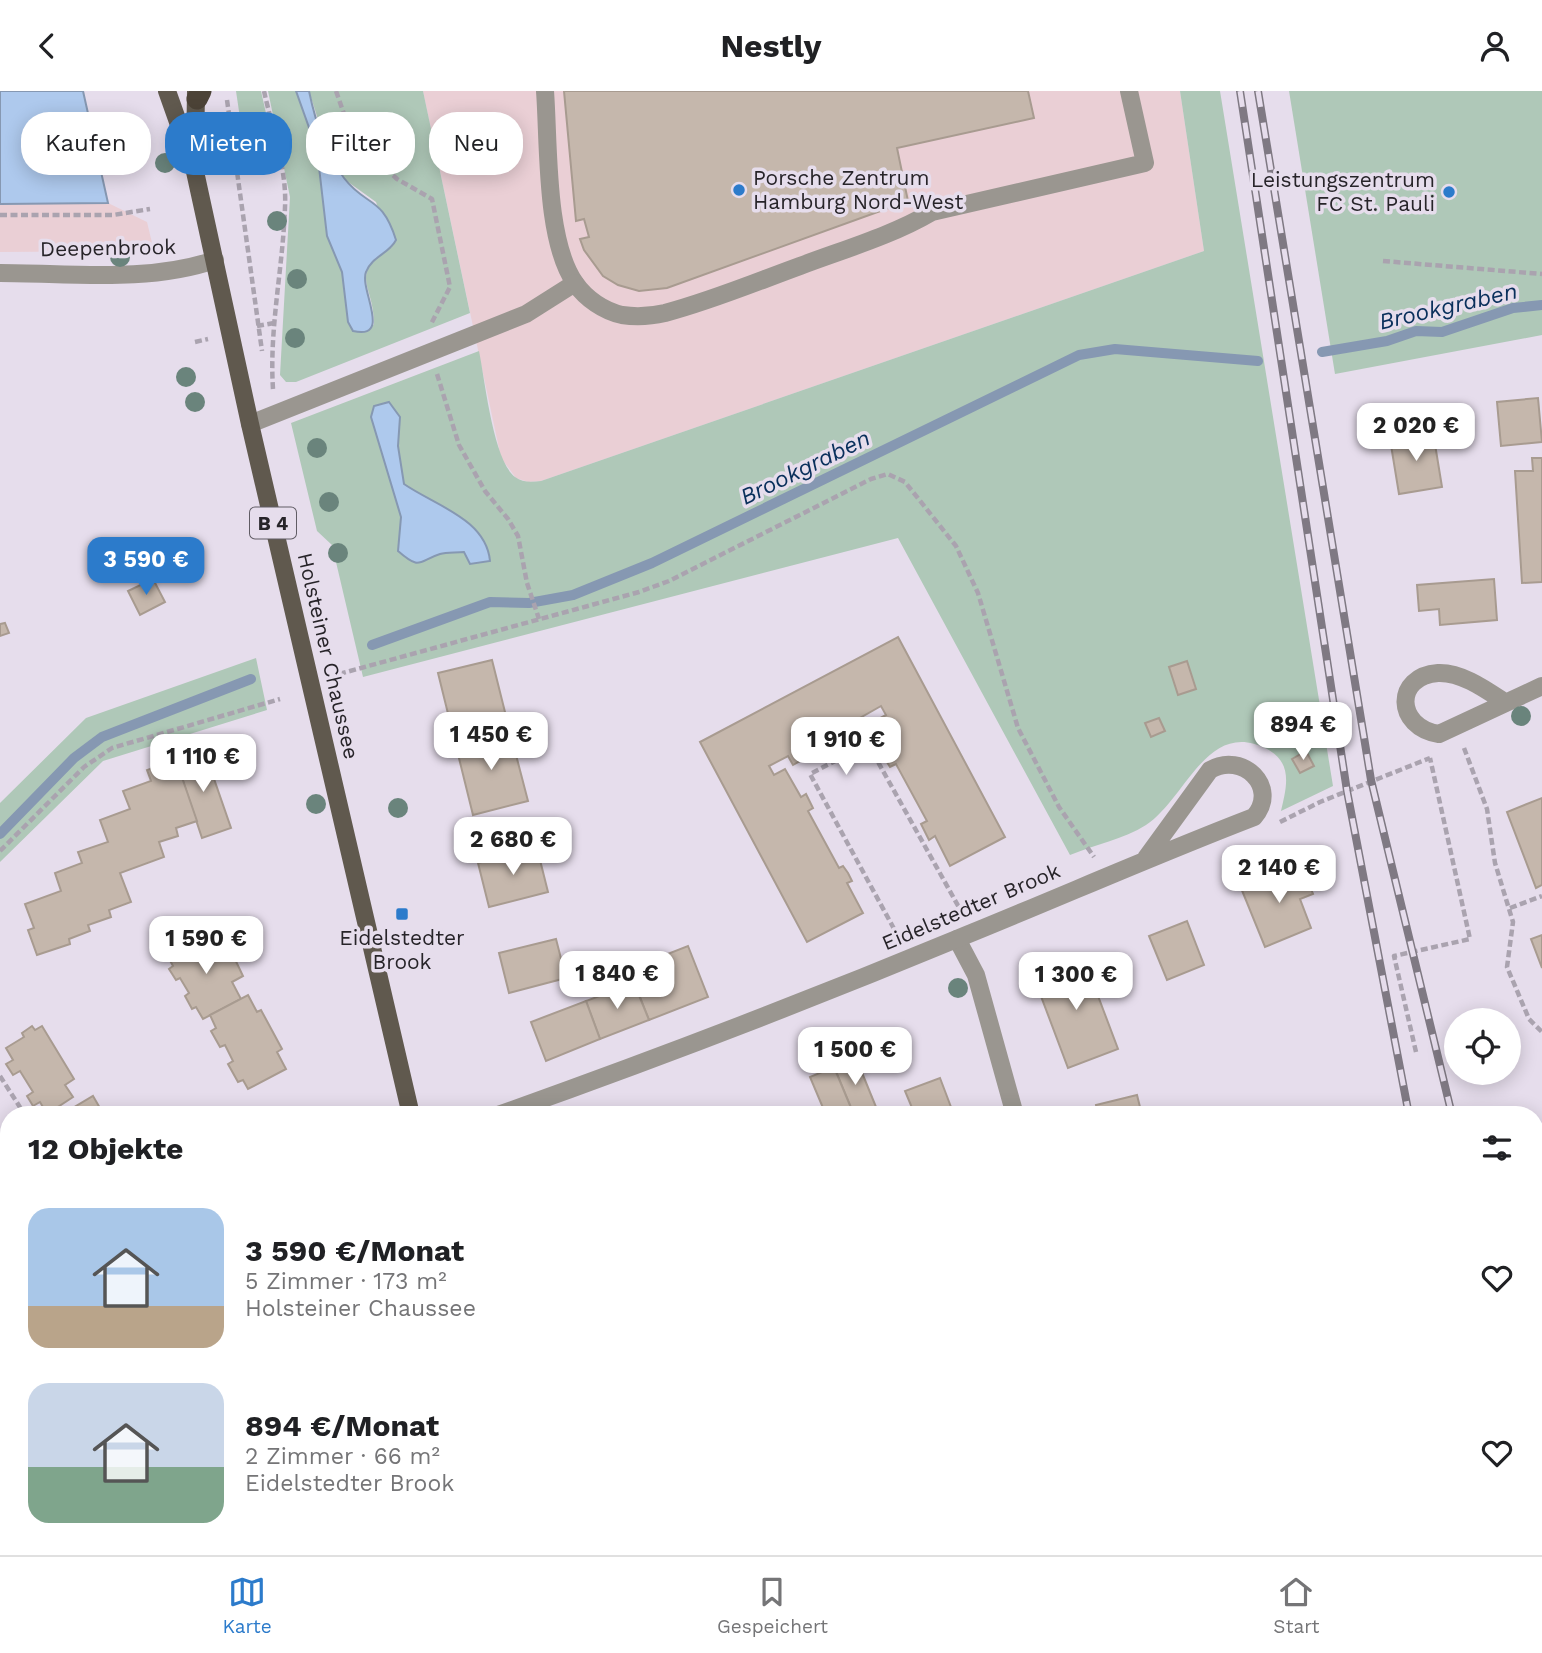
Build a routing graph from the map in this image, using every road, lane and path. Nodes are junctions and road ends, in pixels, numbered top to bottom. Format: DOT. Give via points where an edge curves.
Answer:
graph roads {
  1 [pos="167,91"];
  2 [pos="226,91"];
  3 [pos="264,91"];
  4 [pos="336,91"];
  5 [pos="545,91"];
  6 [pos="1129,91"];
  7 [pos="198,94"];
  8 [pos="174,112"];
  9 [pos="197,112"];
  10 [pos="196,175"];
  11 [pos="150,209"];
  12 [pos="0,215"];
  13 [pos="215,260"];
  14 [pos="1383,261"];
  15 [pos="0,273"];
  16 [pos="1542,274"];
  17 [pos="575,283"];
  18 [pos="274,323"];
  19 [pos="259,325"];
  20 [pos="432,351"];
  21 [pos="263,358"];
  22 [pos="264,369"];
  23 [pos="275,414"];
  24 [pos="250,424"];
  25 [pos="539,619"];
  26 [pos="339,674"];
  27 [pos="1542,685"];
  28 [pos="280,699"];
  29 [pos="1503,701"];
  30 [pos="1457,728"];
  31 [pos="1439,734"];
  32 [pos="1430,758"];
  33 [pos="1254,817"];
  34 [pos="0,851"];
  35 [pos="1146,859"];
  36 [pos="1106,874"];
  37 [pos="1542,896"];
  38 [pos="1510,909"];
  39 [pos="965,936"];
  40 [pos="909,958"];
  41 [pos="1542,1032"];
  42 [pos="1416,1052"];
  43 [pos="0,1076"];
  44 [pos="19,1106"];
  45 [pos="409,1106"];
  46 [pos="524,1106"];
  47 [pos="1012,1106"];
  1 -- 8 [label="main road, Holsteiner Chaussee"];
  2 -- 19 [label="path"];
  3 -- 18 [label="path" via="285,204"];
  4 -- 20 [label="path" via="352,137 397,179 432,199 450,287 429,329"];
  5 -- 17 [label="street" via="554,221"];
  6 -- 17 [label="street" via="1145,163 932,212 906,227 662,314 623,315 604,309"];
  7 -- 9 [label="main road, Holsteiner Chaussee / B 4"];
  10 -- 13 [label="main road, Holsteiner Chaussee / B 4"];
  11 -- 12 [label="path" via="113,215"];
  13 -- 15 [label="street, Deepenbrook" via="148,274"];
  13 -- 24 [label="main road, Holsteiner Chaussee / B 4"];
  14 -- 16 [label="path"];
  17 -- 20 [label="street" via="526,314"];
  18 -- 19 [label="path"];
  18 -- 23 [label="path"];
  19 -- 21 [label="path"];
  20 -- 23 [label="street"];
  20 -- 25 [label="path" via="459,445 485,492 518,536"];
  22 -- 23 [label="path"];
  23 -- 24 [label="street"];
  24 -- 45 [label="main road, Holsteiner Chaussee / B 4"];
  25 -- 26 [label="path"];
  25 -- 36 [label="path" via="669,581 888,474 905,482 956,546 978,593 1018,728 1059,807"];
  27 -- 29 [label="street"];
  28 -- 34 [label="path" via="112,748 84,767"];
  29 -- 30 [label="street"];
  29 -- 31 [label="street" via="1477,684 1439,673 1421,678 1409,688 1405,702 1410,719 1423,732"];
  30 -- 31 [label="street"];
  30 -- 38 [label="path" via="1487,809 1495,863"];
  31 -- 32 [label="path"];
  32 -- 33 [label="path" via="1271,827"];
  32 -- 42 [label="path" via="1470,939 1394,956"];
  33 -- 35 [label="street, Eidelstedter Brook"];
  33 -- 35 [label="street" via="1263,794 1255,774 1236,764 1217,766"];
  35 -- 36 [label="street, Eidelstedter Brook"];
  36 -- 39 [label="street, Eidelstedter Brook"];
  37 -- 38 [label="path"];
  38 -- 41 [label="path" via="1513,922 1507,967 1521,1005"];
  39 -- 40 [label="street, Eidelstedter Brook"];
  39 -- 40 [label="path" via="868,744 810,774"];
  39 -- 47 [label="street"];
  40 -- 46 [label="street, Eidelstedter Brook"];
  43 -- 44 [label="path"];
}
